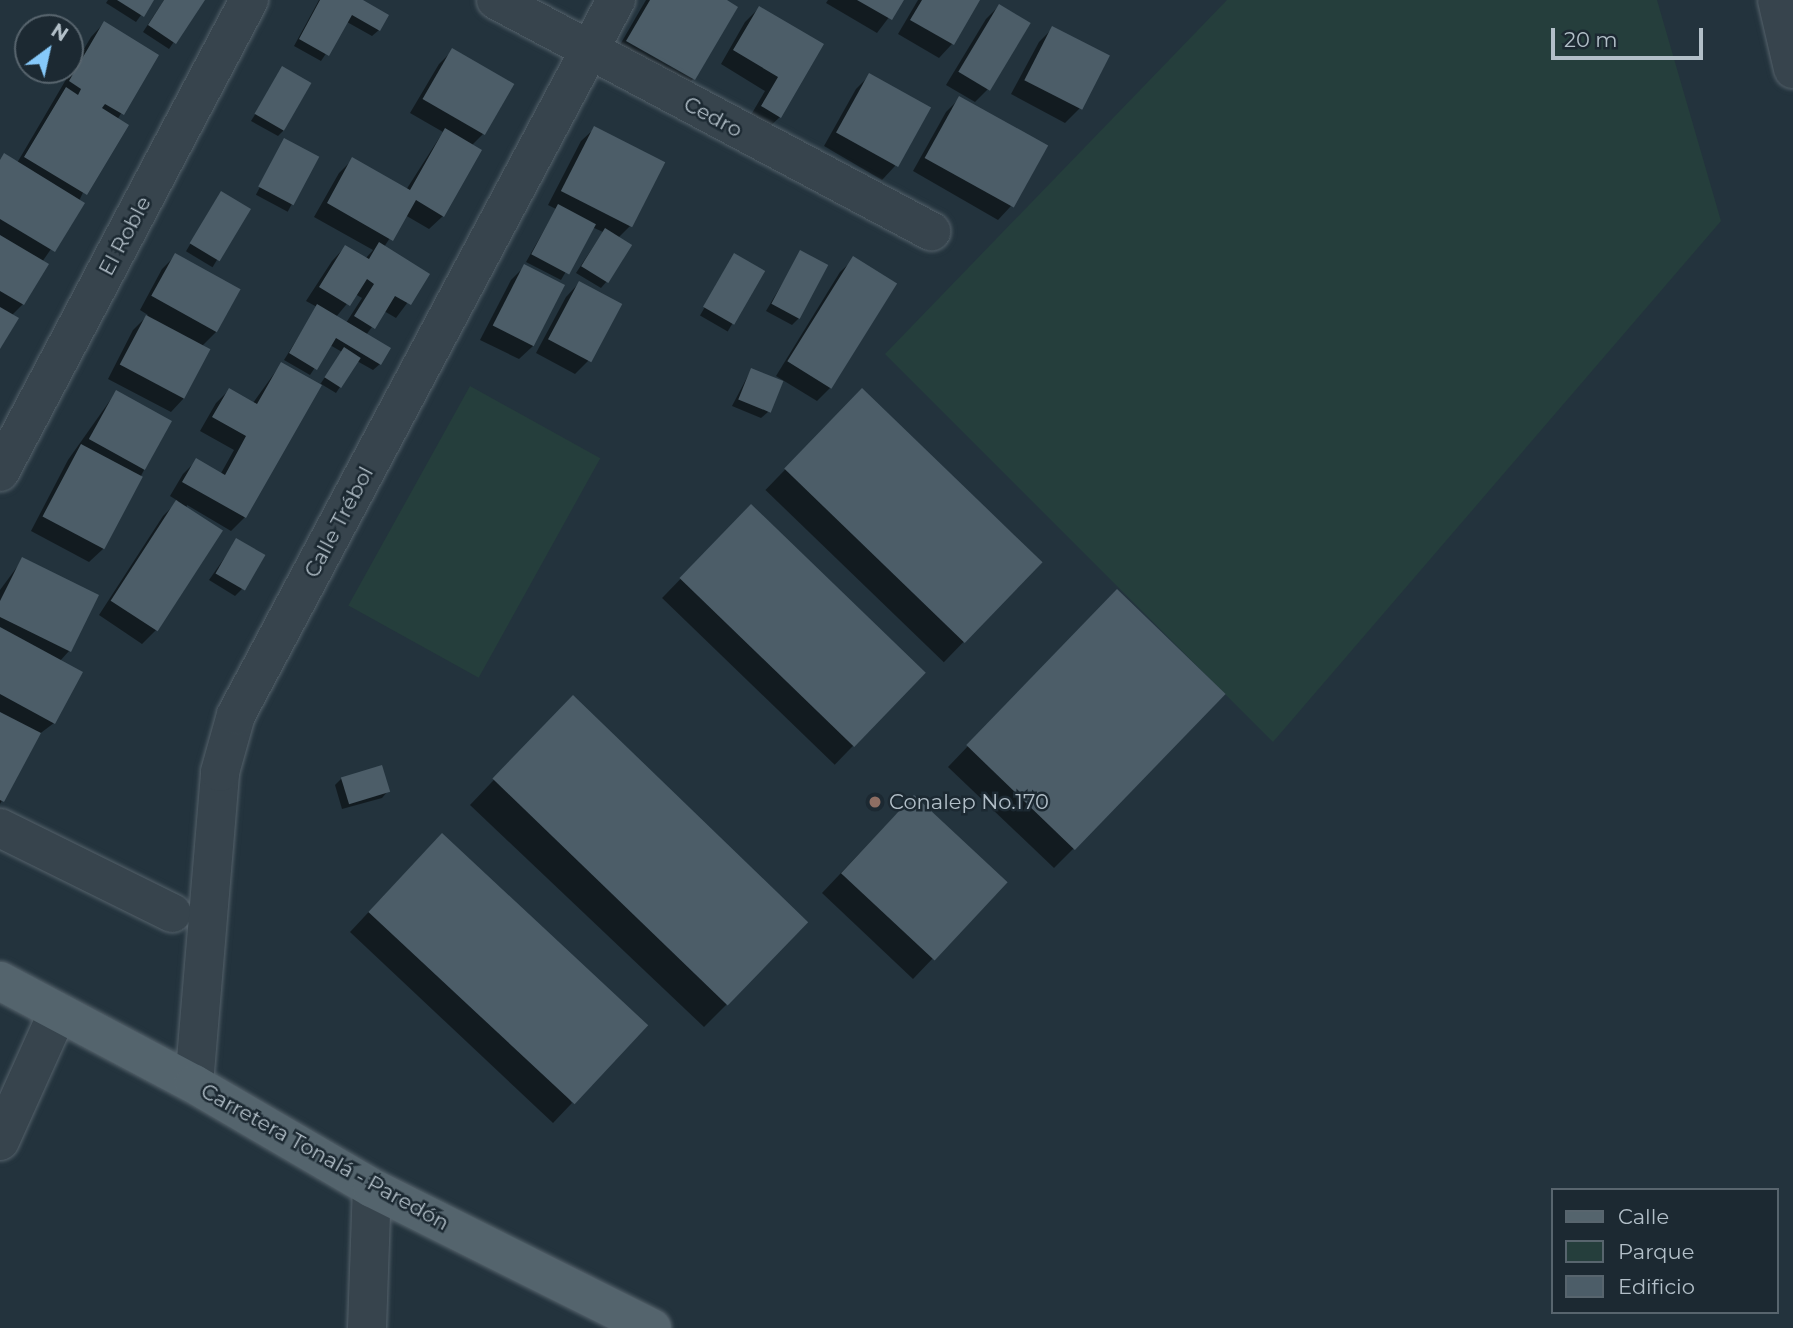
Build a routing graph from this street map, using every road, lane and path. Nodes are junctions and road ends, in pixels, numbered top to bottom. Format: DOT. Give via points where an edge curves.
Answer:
graph roads {
  1 [pos="249,0"];
  2 [pos="496,0"];
  3 [pos="616,0"];
  4 [pos="1777,0"];
  5 [pos="589,50"];
  6 [pos="1793,69"];
  7 [pos="931,231"];
  8 [pos="0,472"];
  9 [pos="0,828"];
  10 [pos="172,913"];
  11 [pos="0,981"];
  12 [pos="58,1012"];
  13 [pos="194,1084"];
  14 [pos="0,1141"];
  15 [pos="372,1188"];
  16 [pos="366,1328"];
  17 [pos="652,1328"];
  1 -- 8 [label="street, El Roble"];
  2 -- 5 [label="street, Cedro"];
  3 -- 5 [label="street, Calle Trébol"];
  4 -- 6 [label="street"];
  5 -- 7 [label="street, Cedro"];
  5 -- 13 [label="street, Calle Trébol" via="236,715 220,772"];
  9 -- 10 [label="street"];
  11 -- 12 [label="main road, Carretera Tonalá - Paredón"];
  12 -- 13 [label="main road, Carretera Tonalá - Paredón"];
  12 -- 14 [label="street"];
  13 -- 15 [label="main road, Carretera Tonalá - Paredón"];
  15 -- 16 [label="street"];
  15 -- 17 [label="main road, Carretera Tonalá - Paredón"];
}
